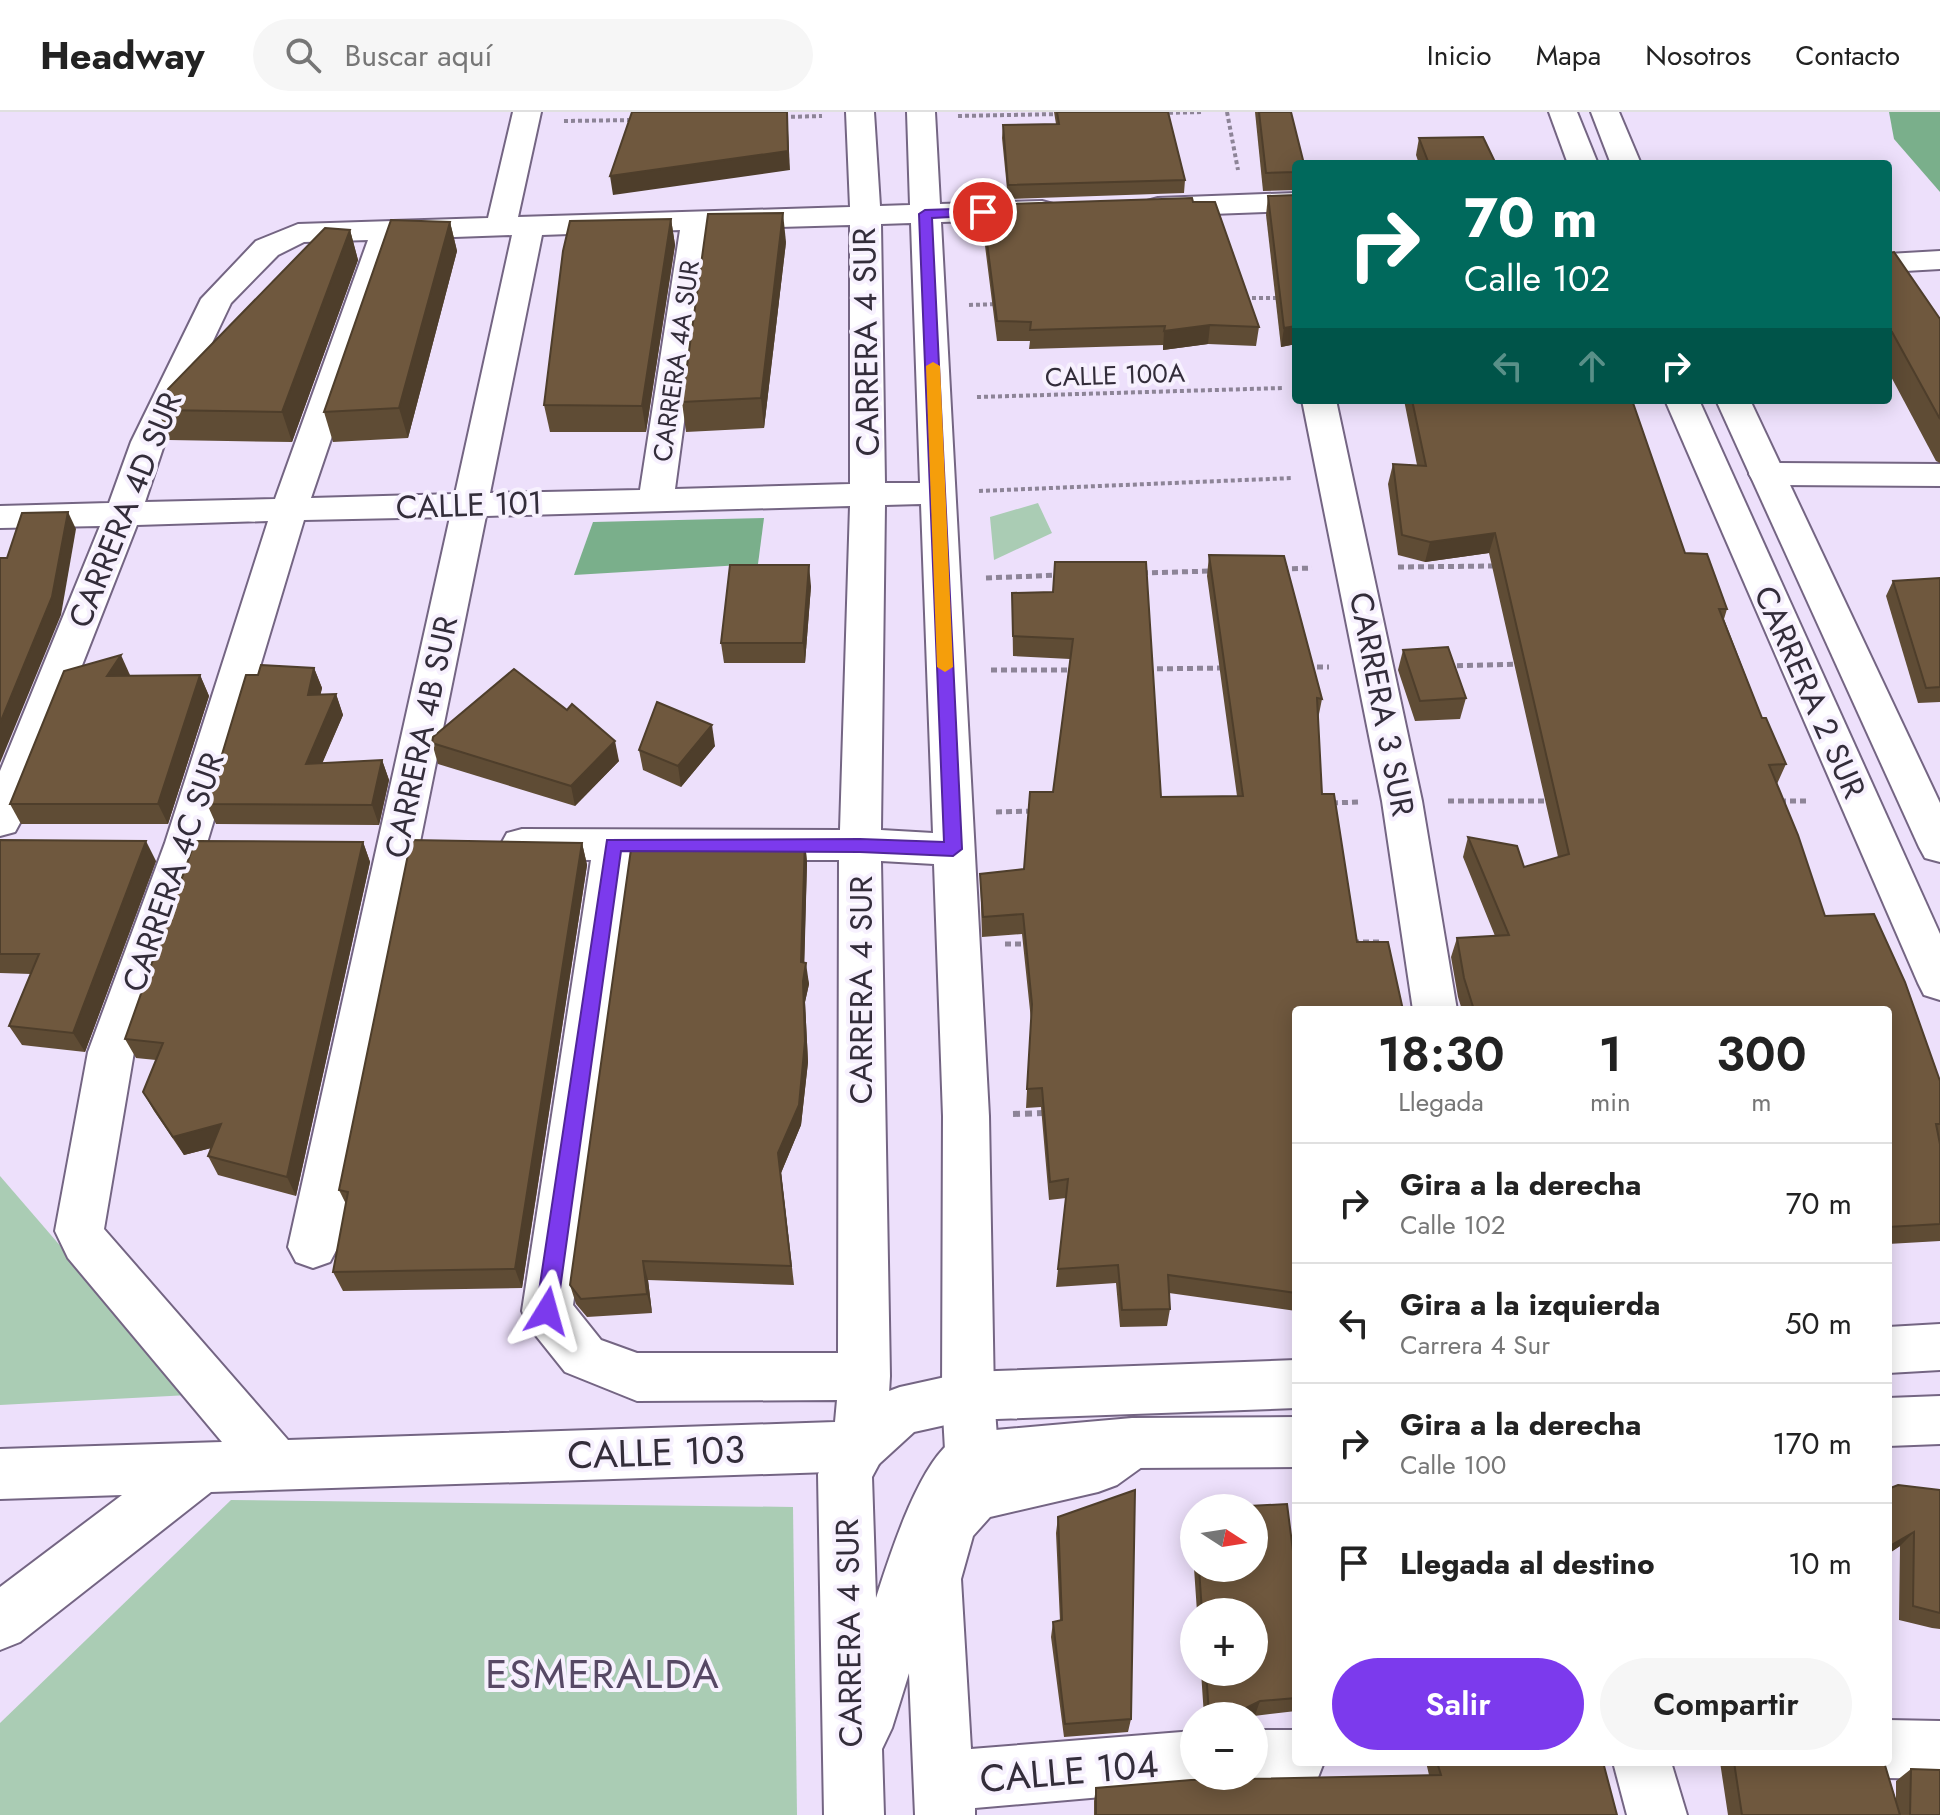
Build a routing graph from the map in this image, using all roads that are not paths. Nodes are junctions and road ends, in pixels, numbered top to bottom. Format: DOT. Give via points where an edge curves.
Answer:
graph roads {
  1 [pos="1563,112"];
  2 [pos="1605,112"];
  3 [pos="860,114"];
  4 [pos="921,114"];
  5 [pos="526,117"];
  6 [pos="1581,160"];
  7 [pos="1624,160"];
  8 [pos="1292,202"];
  9 [pos="1123,208"];
  10 [pos="1077,209"];
  11 [pos="925,214"];
  12 [pos="865,216"];
  13 [pos="696,221"];
  14 [pos="515,226"];
  15 [pos="387,230"];
  16 [pos="1940,260"];
  17 [pos="1892,263"];
  18 [pos="1320,404"];
  19 [pos="1684,404"];
  20 [pos="1735,404"];
  21 [pos="1766,474"];
  22 [pos="1940,475"];
  23 [pos="939,493"];
  24 [pos="868,495"];
  25 [pos="656,500"];
  26 [pos="470,505"];
  27 [pos="289,510"];
  28 [pos="123,514"];
  29 [pos="0,517"];
  30 [pos="10,835"];
  31 [pos="140,843"];
  32 [pos="186,843"];
  33 [pos="232,844"];
  34 [pos="353,844"];
  35 [pos="414,844"];
  36 [pos="491,844"];
  37 [pos="614,844"];
  38 [pos="860,845"];
  39 [pos="1940,847"];
  40 [pos="953,849"];
  41 [pos="1940,983"];
  42 [pos="1434,1006"];
  43 [pos="313,1247"];
  44 [pos="1940,1347"];
  45 [pos="1892,1350"];
  46 [pos="864,1376"];
  47 [pos="1292,1384"];
  48 [pos="968,1396"];
  49 [pos="1940,1420"];
  50 [pos="1892,1422"];
  51 [pos="1292,1442"];
  52 [pos="860,1446"];
  53 [pos="275,1464"];
  54 [pos="200,1468"];
  55 [pos="0,1474"];
  56 [pos="973,1476"];
  57 [pos="0,1622"];
  58 [pos="1892,1749"];
  59 [pos="1940,1750"];
  60 [pos="1268,1759"];
  61 [pos="1292,1759"];
  62 [pos="1180,1762"];
  63 [pos="1643,1766"];
  64 [pos="853,1788"];
  65 [pos="944,1798"];
  66 [pos="1657,1815"];
  1 -- 6 [label="street"];
  2 -- 7 [label="street"];
  3 -- 12 [label="street, CARRERA 4 SUR"];
  4 -- 11 [label="street, CARRERA 4 SUR"];
  5 -- 14 [label="street, CARRERA 4B SUR"];
  8 -- 9 [label="street"];
  10 -- 11 [label="street"];
  11 -- 12 [label="street"];
  11 -- 23 [label="street, CARRERA 4 SUR"];
  12 -- 13 [label="street"];
  12 -- 24 [label="street, CARRERA 4 SUR"];
  13 -- 14 [label="street"];
  13 -- 25 [label="street, CARRERA 4A SUR"];
  14 -- 15 [label="street"];
  14 -- 26 [label="street, CARRERA 4B SUR"];
  15 -- 27 [label="street, CARRERA 4C SUR"];
  15 -- 28 [label="street, CARRERA 4D SUR" via="298,233 267,248 217,299 148,442"];
  16 -- 17 [label="street"];
  18 -- 42 [label="street, CARRERA 3 SUR" via="1402,801"];
  19 -- 41 [label="street, CARRERA 2 SUR"];
  20 -- 21 [label="street, CARRERA 2 SUR"];
  21 -- 22 [label="street"];
  21 -- 39 [label="street, CARRERA 2 SUR"];
  23 -- 24 [label="street, CALLE 101"];
  23 -- 40 [label="street, CARRERA 4 SUR"];
  24 -- 25 [label="street, CALLE 101"];
  24 -- 38 [label="street, CARRERA 4 SUR"];
  25 -- 26 [label="street, CALLE 101"];
  26 -- 27 [label="street, CALLE 101"];
  26 -- 35 [label="street, CARRERA 4B SUR"];
  27 -- 28 [label="street, CALLE 101"];
  27 -- 32 [label="street, CARRERA 4C SUR"];
  28 -- 29 [label="street, CALLE 101"];
  28 -- 30 [label="street, CARRERA 4D SUR"];
  31 -- 32 [label="street"];
  32 -- 33 [label="street"];
  32 -- 53 [label="street, CARRERA 4C SUR" via="111,1052 79,1231"];
  34 -- 35 [label="street"];
  35 -- 43 [label="street, CARRERA 4B SUR"];
  36 -- 37 [label="street"];
  37 -- 38 [label="street"];
  37 -- 46 [label="street" via="547,1311 583,1356 637,1377"];
  38 -- 40 [label="street"];
  38 -- 46 [label="street, CARRERA 4 SUR"];
  40 -- 48 [label="street, CARRERA 4 SUR" via="966,1116"];
  44 -- 45 [label="street"];
  46 -- 52 [label="street, CARRERA 4 SUR"];
  47 -- 48 [label="street"];
  48 -- 52 [label="street" via="900,1411"];
  48 -- 56 [label="street, CARRERA 4 SUR"];
  49 -- 50 [label="street"];
  51 -- 56 [label="street" via="1132,1443 1098,1467"];
  52 -- 53 [label="street, CALLE 103"];
  52 -- 64 [label="street, CARRERA 4 SUR" via="845,1474"];
  53 -- 54 [label="street, CALLE 103"];
  54 -- 55 [label="street, CALLE 103"];
  54 -- 57 [label="street"];
  56 -- 64 [label="street" via="943,1493 917,1557"];
  56 -- 65 [label="street" via="950,1522 933,1579"];
  58 -- 59 [label="street"];
  60 -- 61 [label="street"];
  62 -- 65 [label="street, CALLE 104"];
  63 -- 66 [label="street"];
}
